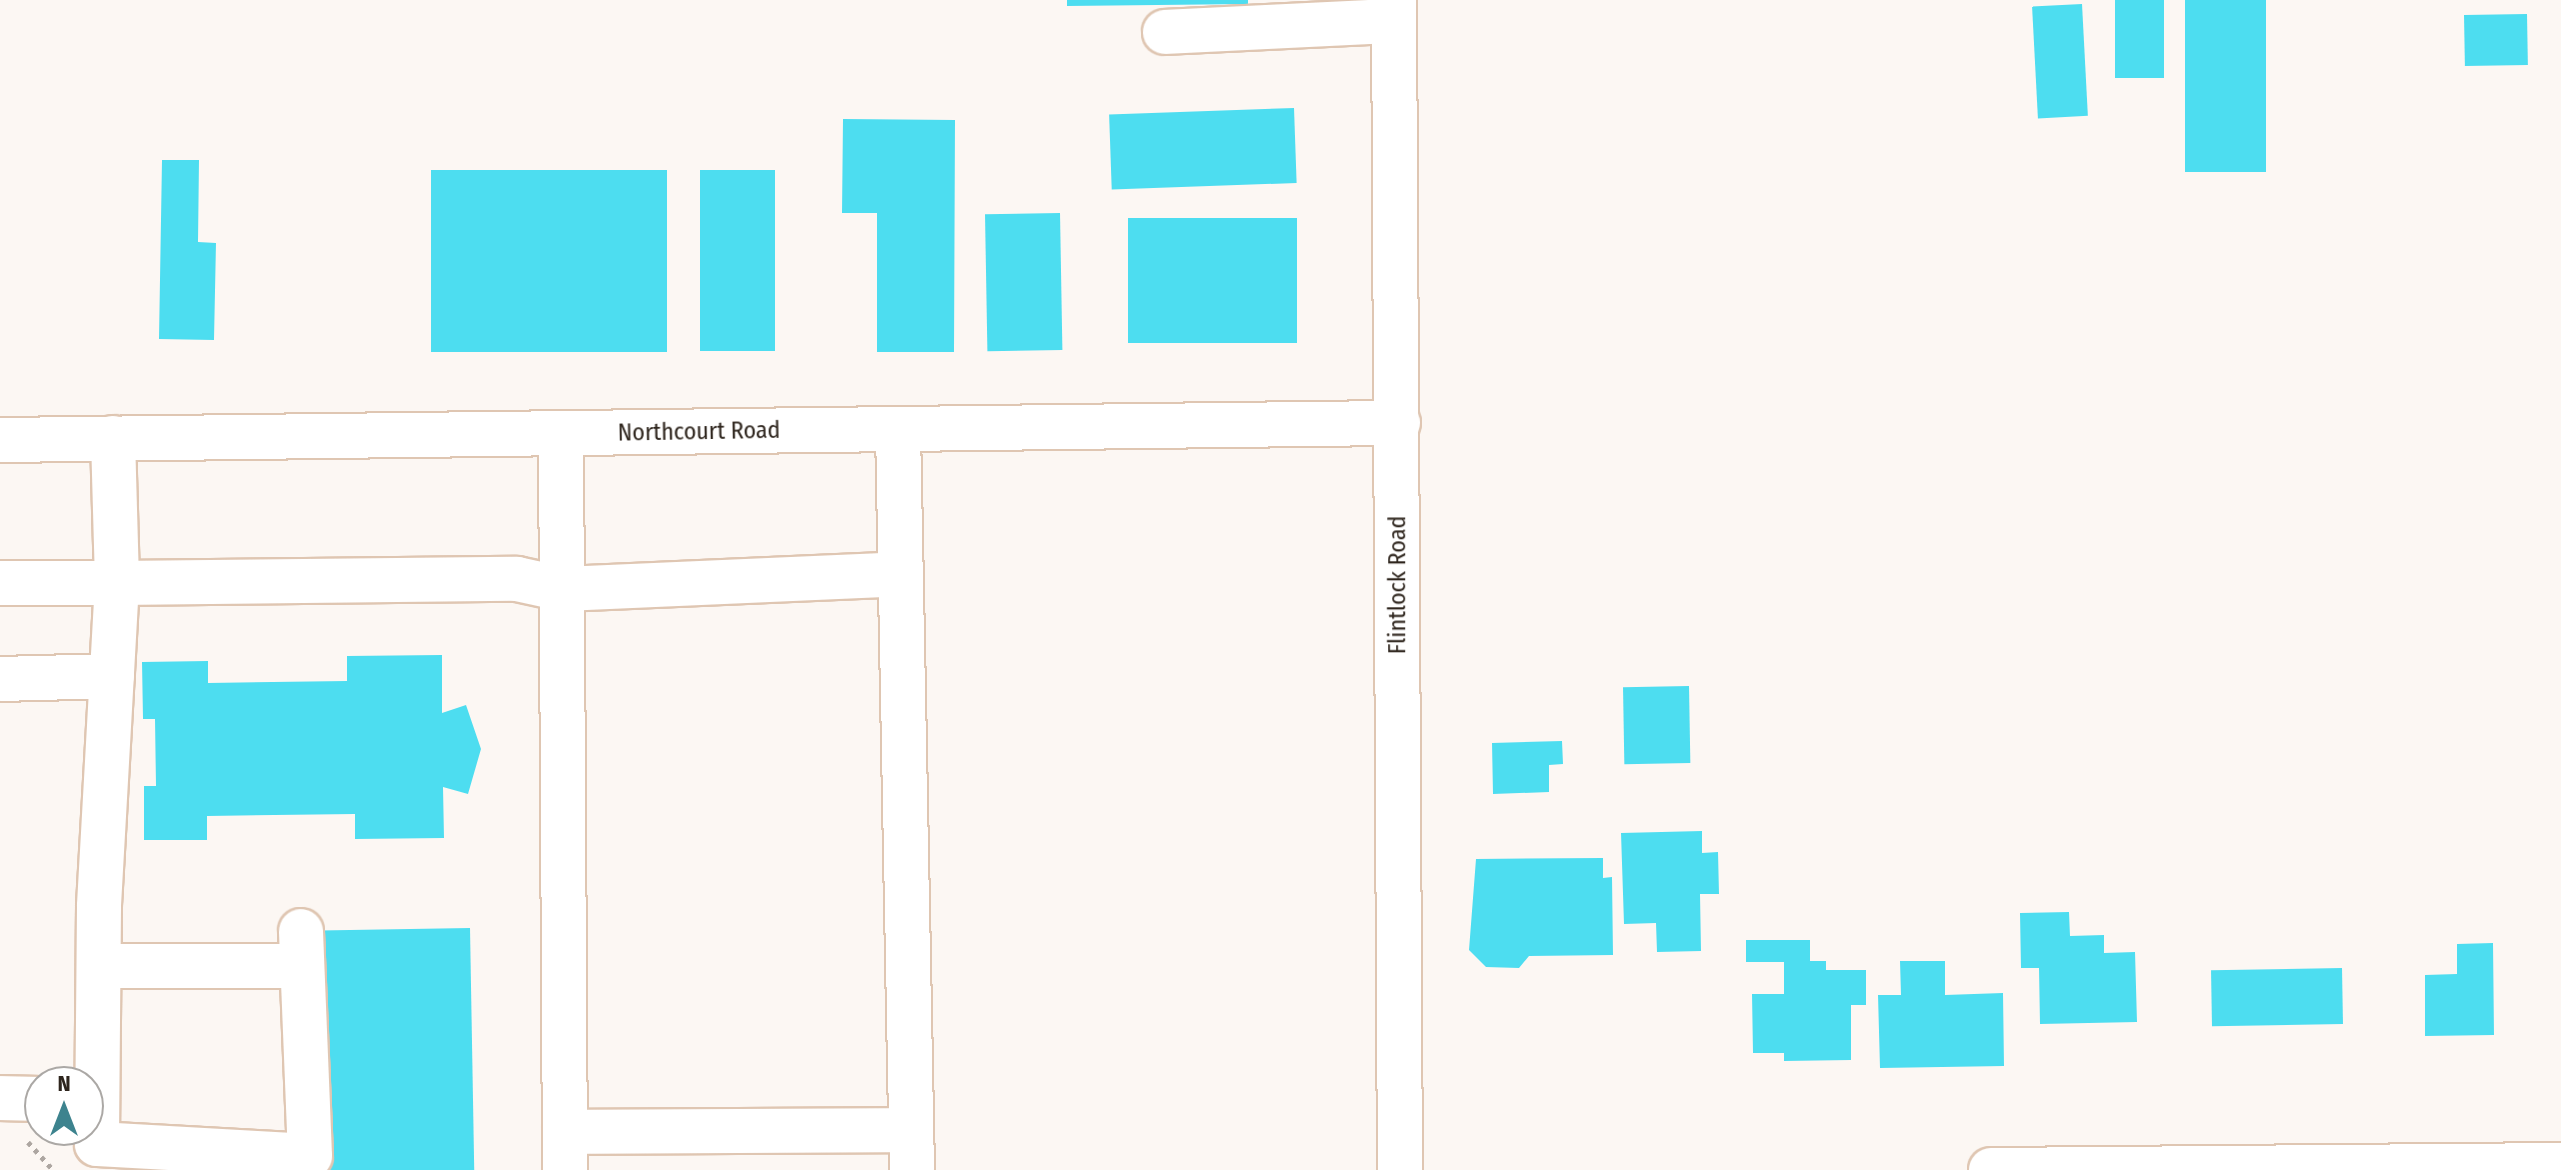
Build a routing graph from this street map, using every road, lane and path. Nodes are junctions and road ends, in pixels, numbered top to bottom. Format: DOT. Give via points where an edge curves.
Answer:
graph roads {
  1 [pos="1394,10"];
  2 [pos="1316,13"];
  3 [pos="1165,32"];
  4 [pos="1398,423"];
  5 [pos="898,429"];
  6 [pos="561,433"];
  7 [pos="113,438"];
  8 [pos="0,440"];
  9 [pos="901,574"];
  10 [pos="0,583"];
  11 [pos="117,583"];
  12 [pos="563,589"];
  13 [pos="112,676"];
  14 [pos="0,679"];
  15 [pos="99,966"];
  16 [pos="94,1066"];
  17 [pos="0,1098"];
  18 [pos="24,1099"];
  19 [pos="13,1140"];
  20 [pos="104,1144"];
  21 [pos="911,1150"];
  22 [pos="565,1151"];
  23 [pos="2561,1165"];
  24 [pos="53,1170"];
  25 [pos="1400,1170"];
  26 [pos="1991,1170"];
  27 [pos="2054,1170"];
  1 -- 2 [label="street"];
  1 -- 4 [label="street, Flintlock Road"];
  2 -- 3 [label="street"];
  4 -- 5 [label="street, Northcourt Road"];
  4 -- 25 [label="street, Flintlock Road"];
  5 -- 6 [label="street, Northcourt Road"];
  5 -- 9 [label="street"];
  6 -- 7 [label="street, Northcourt Road"];
  6 -- 12 [label="street"];
  7 -- 8 [label="street, Northcourt Road"];
  7 -- 11 [label="street"];
  9 -- 12 [label="street"];
  9 -- 21 [label="street"];
  10 -- 11 [label="street"];
  11 -- 12 [label="street" via="517,579"];
  11 -- 13 [label="street"];
  12 -- 22 [label="street"];
  13 -- 14 [label="street"];
  13 -- 15 [label="street"];
  15 -- 16 [label="street"];
  15 -- 20 [label="street" via="301,948 310,1156"];
  17 -- 18 [label="street"];
  19 -- 24 [label="path" via="27,1140"];
  21 -- 22 [label="street"];
  23 -- 27 [label="street"];
  26 -- 27 [label="street"];
}
